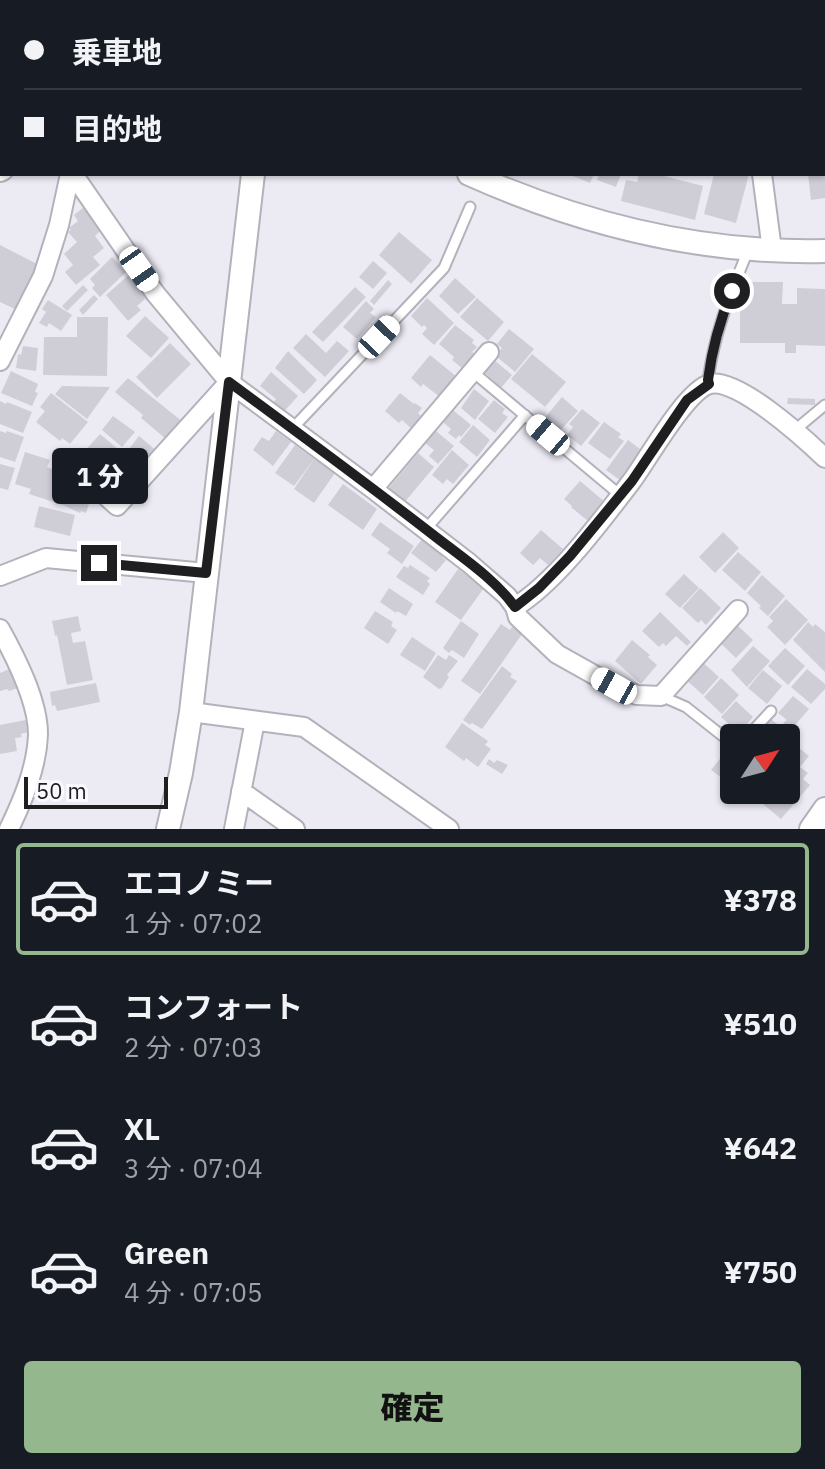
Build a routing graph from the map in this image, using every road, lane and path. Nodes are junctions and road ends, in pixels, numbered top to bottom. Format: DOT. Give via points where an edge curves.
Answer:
graph roads {
  1 [pos="71,176"];
  2 [pos="72,176"];
  3 [pos="253,176"];
  4 [pos="474,176"];
  5 [pos="762,176"];
  6 [pos="470,207"];
  7 [pos="749,248"];
  8 [pos="772,250"];
  9 [pos="825,251"];
  10 [pos="489,352"];
  11 [pos="0,361"];
  12 [pos="473,372"];
  13 [pos="229,382"];
  14 [pos="709,384"];
  15 [pos="825,405"];
  16 [pos="525,415"];
  17 [pos="292,429"];
  18 [pos="795,430"];
  19 [pos="825,458"];
  20 [pos="66,459"];
  21 [pos="373,489"];
  22 [pos="620,495"];
  23 [pos="426,529"];
  24 [pos="206,573"];
  25 [pos="0,576"];
  26 [pos="515,607"];
  27 [pos="738,610"];
  28 [pos="2,638"];
  29 [pos="661,696"];
  30 [pos="771,711"];
  31 [pos="191,712"];
  32 [pos="255,721"];
  33 [pos="759,724"];
  34 [pos="720,734"];
  35 [pos="241,791"];
  36 [pos="825,809"];
  37 [pos="425,822"];
  38 [pos="9,829"];
  39 [pos="168,829"];
  40 [pos="234,829"];
  41 [pos="295,829"];
  42 [pos="449,829"];
  43 [pos="811,829"];
  1 -- 11 [label="street" via="43,276"];
  2 -- 13 [label="street" via="155,293"];
  3 -- 13 [label="street"];
  4 -- 7 [label="street" via="616,226"];
  5 -- 8 [label="street"];
  6 -- 17 [label="lane" via="444,268"];
  7 -- 8 [label="street"];
  7 -- 14 [label="lane" via="722,314"];
  8 -- 9 [label="street"];
  10 -- 12 [label="street"];
  12 -- 16 [label="lane"];
  12 -- 21 [label="street"];
  13 -- 17 [label="street"];
  13 -- 20 [label="street" via="117,506"];
  13 -- 24 [label="street"];
  14 -- 18 [label="street" via="739,390"];
  14 -- 22 [label="street" via="687,400"];
  15 -- 18 [label="lane"];
  16 -- 22 [label="lane"];
  16 -- 23 [label="lane"];
  17 -- 21 [label="street"];
  18 -- 19 [label="street"];
  21 -- 23 [label="street"];
  22 -- 26 [label="street" via="570,556"];
  23 -- 26 [label="street"];
  24 -- 25 [label="street" via="46,558"];
  24 -- 31 [label="street"];
  26 -- 29 [label="street" via="518,617 557,654 614,686 637,695"];
  27 -- 29 [label="street"];
  28 -- 38 [label="street" via="33,703 38,733 33,767"];
  29 -- 34 [label="lane" via="686,707"];
  30 -- 33 [label="lane"];
  31 -- 32 [label="street"];
  31 -- 39 [label="street"];
  32 -- 35 [label="street"];
  32 -- 37 [label="street" via="304,727"];
  35 -- 40 [label="street"];
  35 -- 41 [label="street"];
  36 -- 43 [label="street"];
  37 -- 42 [label="street"];
}
